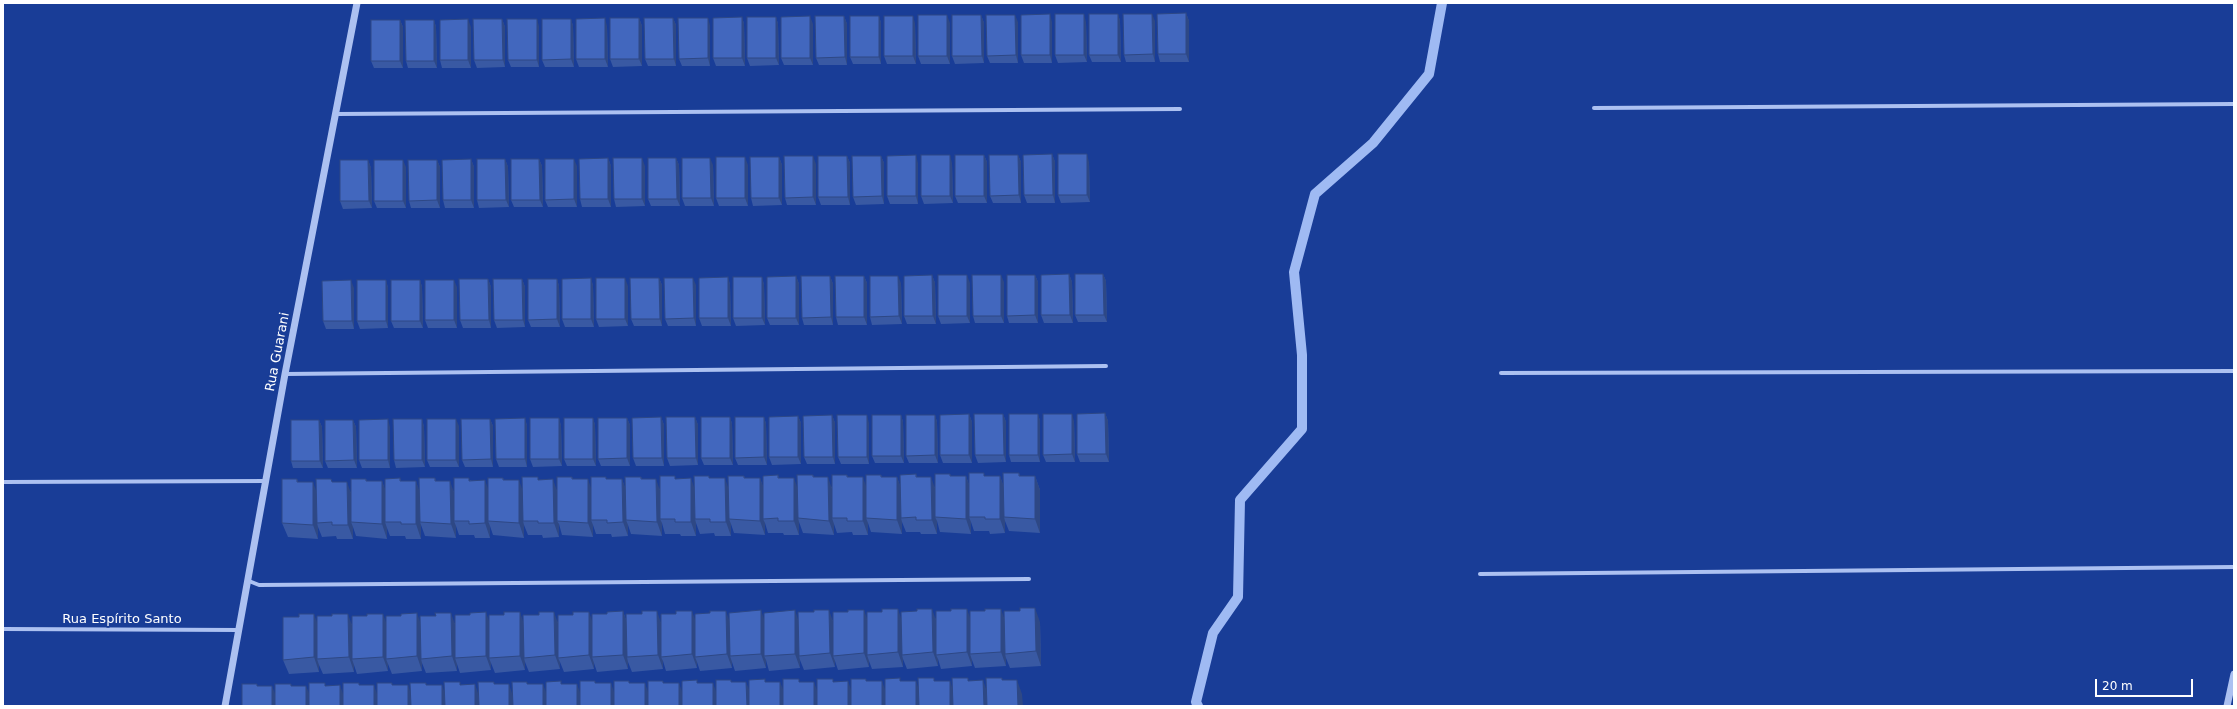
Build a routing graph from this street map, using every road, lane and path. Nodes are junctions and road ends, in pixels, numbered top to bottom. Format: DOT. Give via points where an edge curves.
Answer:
graph roads {
  1 [pos="357,3"];
  2 [pos="2234,104"];
  3 [pos="1594,108"];
  4 [pos="1180,109"];
  5 [pos="336,114"];
  6 [pos="1106,366"];
  7 [pos="2234,371"];
  8 [pos="1501,373"];
  9 [pos="285,374"];
  10 [pos="266,481"];
  11 [pos="3,482"];
  12 [pos="2234,567"];
  13 [pos="1480,574"];
  14 [pos="1029,579"];
  15 [pos="249,581"];
  16 [pos="3,629"];
  17 [pos="240,630"];
  18 [pos="2234,674"];
  19 [pos="225,706"];
  20 [pos="2227,706"];
  1 -- 5 [label="street, Rua Guarani"];
  2 -- 3 [label="street"];
  4 -- 5 [label="street"];
  5 -- 9 [label="street, Rua Guarani"];
  6 -- 9 [label="street"];
  7 -- 8 [label="street"];
  9 -- 10 [label="street, Rua Guarani"];
  10 -- 11 [label="street"];
  10 -- 15 [label="street, Rua Guarani"];
  12 -- 13 [label="street"];
  14 -- 15 [label="street" via="259,585"];
  15 -- 17 [label="street, Rua Guarani"];
  16 -- 17 [label="street, Rua Espírito Santo"];
  17 -- 19 [label="street, Rua Guarani"];
  18 -- 20 [label="street"];
}
